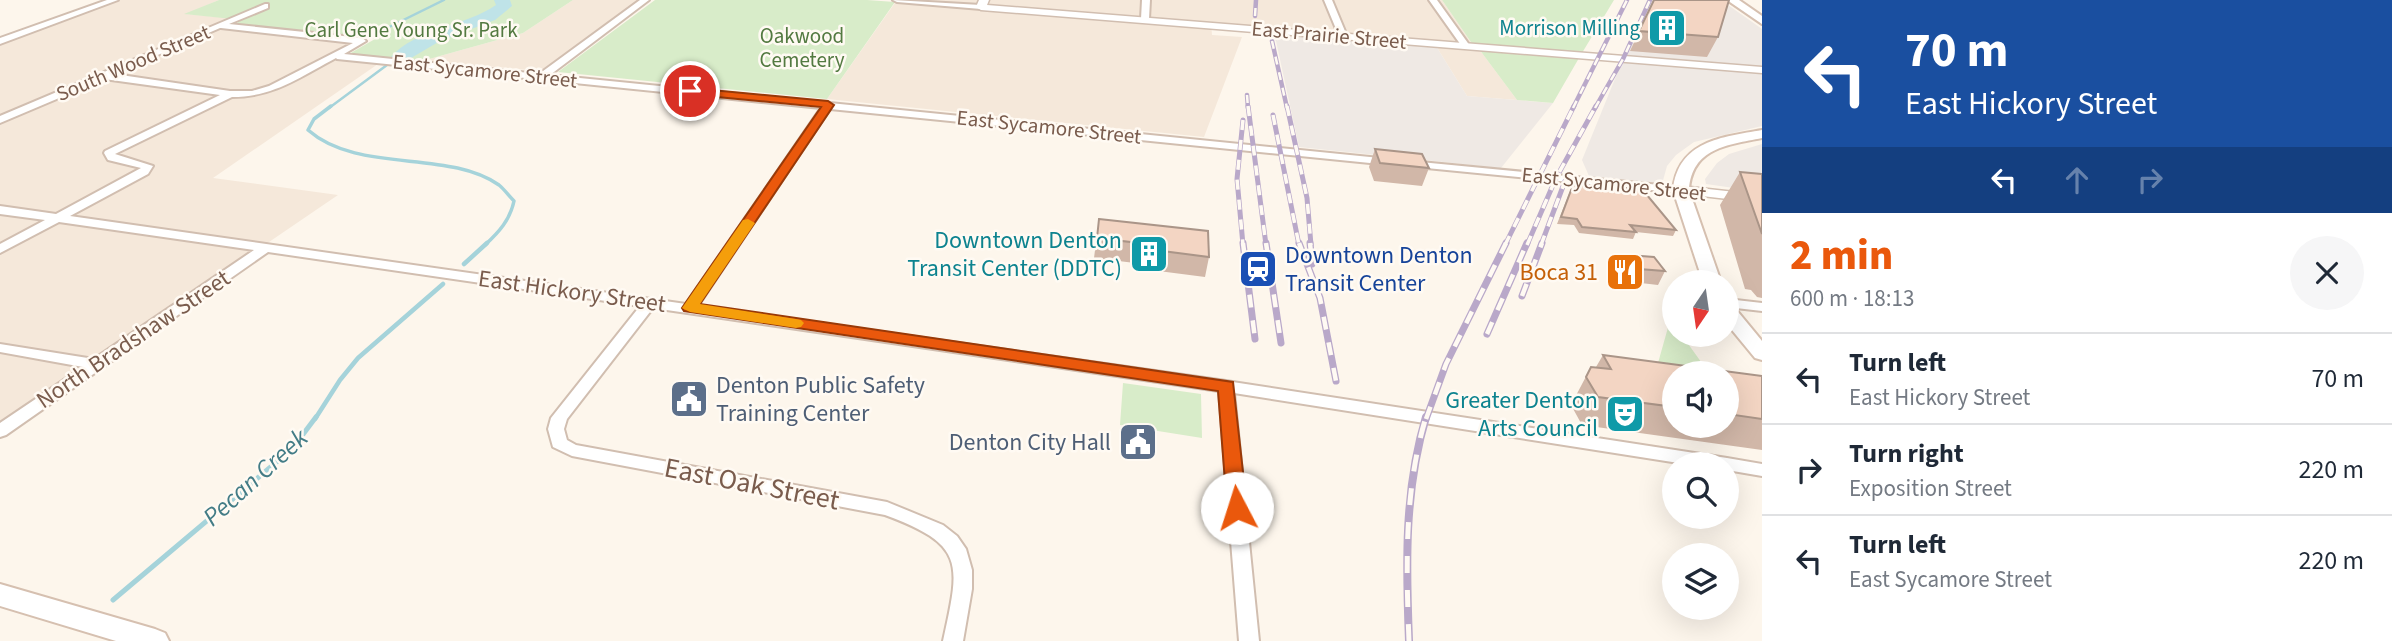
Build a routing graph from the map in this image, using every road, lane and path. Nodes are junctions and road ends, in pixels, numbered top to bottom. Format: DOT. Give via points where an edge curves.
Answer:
graph roads {
  1 [pos="114,0"];
  2 [pos="645,0"];
  3 [pos="897,0"];
  4 [pos="1146,0"];
  5 [pos="1328,0"];
  6 [pos="1433,0"];
  7 [pos="1732,0"];
  8 [pos="983,3"];
  9 [pos="265,6"];
  10 [pos="1145,19"];
  11 [pos="1762,21"];
  12 [pos="219,26"];
  13 [pos="1343,36"];
  14 [pos="0,41"];
  15 [pos="1466,46"];
  16 [pos="337,56"];
  17 [pos="1762,69"];
  18 [pos="104,75"];
  19 [pos="542,76"];
  20 [pos="230,93"];
  21 [pos="828,105"];
  22 [pos="0,120"];
  23 [pos="1762,134"];
  24 [pos="1681,190"];
  25 [pos="1762,199"];
  26 [pos="0,210"];
  27 [pos="58,218"];
  28 [pos="265,248"];
  29 [pos="0,250"];
  30 [pos="1708,270"];
  31 [pos="650,303"];
  32 [pos="1740,304"];
  33 [pos="1762,307"];
  34 [pos="690,308"];
  35 [pos="1740,327"];
  36 [pos="0,348"];
  37 [pos="1762,354"];
  38 [pos="95,364"];
  39 [pos="1226,386"];
  40 [pos="0,431"];
  41 [pos="1662,454"];
  42 [pos="1739,466"];
  43 [pos="1762,470"];
  44 [pos="0,595"];
  45 [pos="155,641"];
  46 [pos="953,641"];
  47 [pos="1249,641"];
  1 -- 14 [label="street"];
  2 -- 19 [label="street"];
  3 -- 8 [label="street, East Prairie Street"];
  4 -- 10 [label="street"];
  5 -- 13 [label="street"];
  6 -- 15 [label="street"];
  7 -- 11 [label="main road"];
  8 -- 10 [label="street, East Prairie Street"];
  9 -- 12 [label="street, South Wood Street"];
  10 -- 13 [label="street, East Prairie Street"];
  12 -- 16 [label="street, East Sycamore Street" via="362,41"];
  12 -- 18 [label="street, South Wood Street"];
  13 -- 15 [label="street, East Prairie Street"];
  15 -- 17 [label="street, East Prairie Street"];
  16 -- 19 [label="street, East Sycamore Street"];
  16 -- 20 [label="street" via="264,91"];
  18 -- 20 [label="street"];
  18 -- 22 [label="street, South Wood Street"];
  19 -- 21 [label="street, East Sycamore Street"];
  20 -- 27 [label="street" via="109,153 112,158 148,166"];
  21 -- 24 [label="street, East Sycamore Street"];
  21 -- 34 [label="street"];
  23 -- 24 [label="main road" via="1702,151 1687,162 1679,176"];
  24 -- 25 [label="street, East Sycamore Street"];
  24 -- 30 [label="main road"];
  26 -- 27 [label="street, East Hickory Street"];
  27 -- 28 [label="street, East Hickory Street"];
  27 -- 29 [label="street"];
  28 -- 31 [label="street, East Hickory Street"];
  28 -- 38 [label="street, North Bradshaw Street"];
  31 -- 34 [label="street, East Hickory Street"];
  31 -- 46 [label="street, East Oak Street" via="559,418 559,443 572,450 887,509 921,520 954,541 963,567 964,593"];
  32 -- 33 [label="street"];
  34 -- 39 [label="street, East Hickory Street"];
  35 -- 37 [label="main road"];
  36 -- 38 [label="street"];
  38 -- 40 [label="street, North Bradshaw Street"];
  39 -- 41 [label="street, East Hickory Street"];
  39 -- 47 [label="street"];
  42 -- 43 [label="street, East Hickory Street"];
  44 -- 45 [label="main road"];
}
